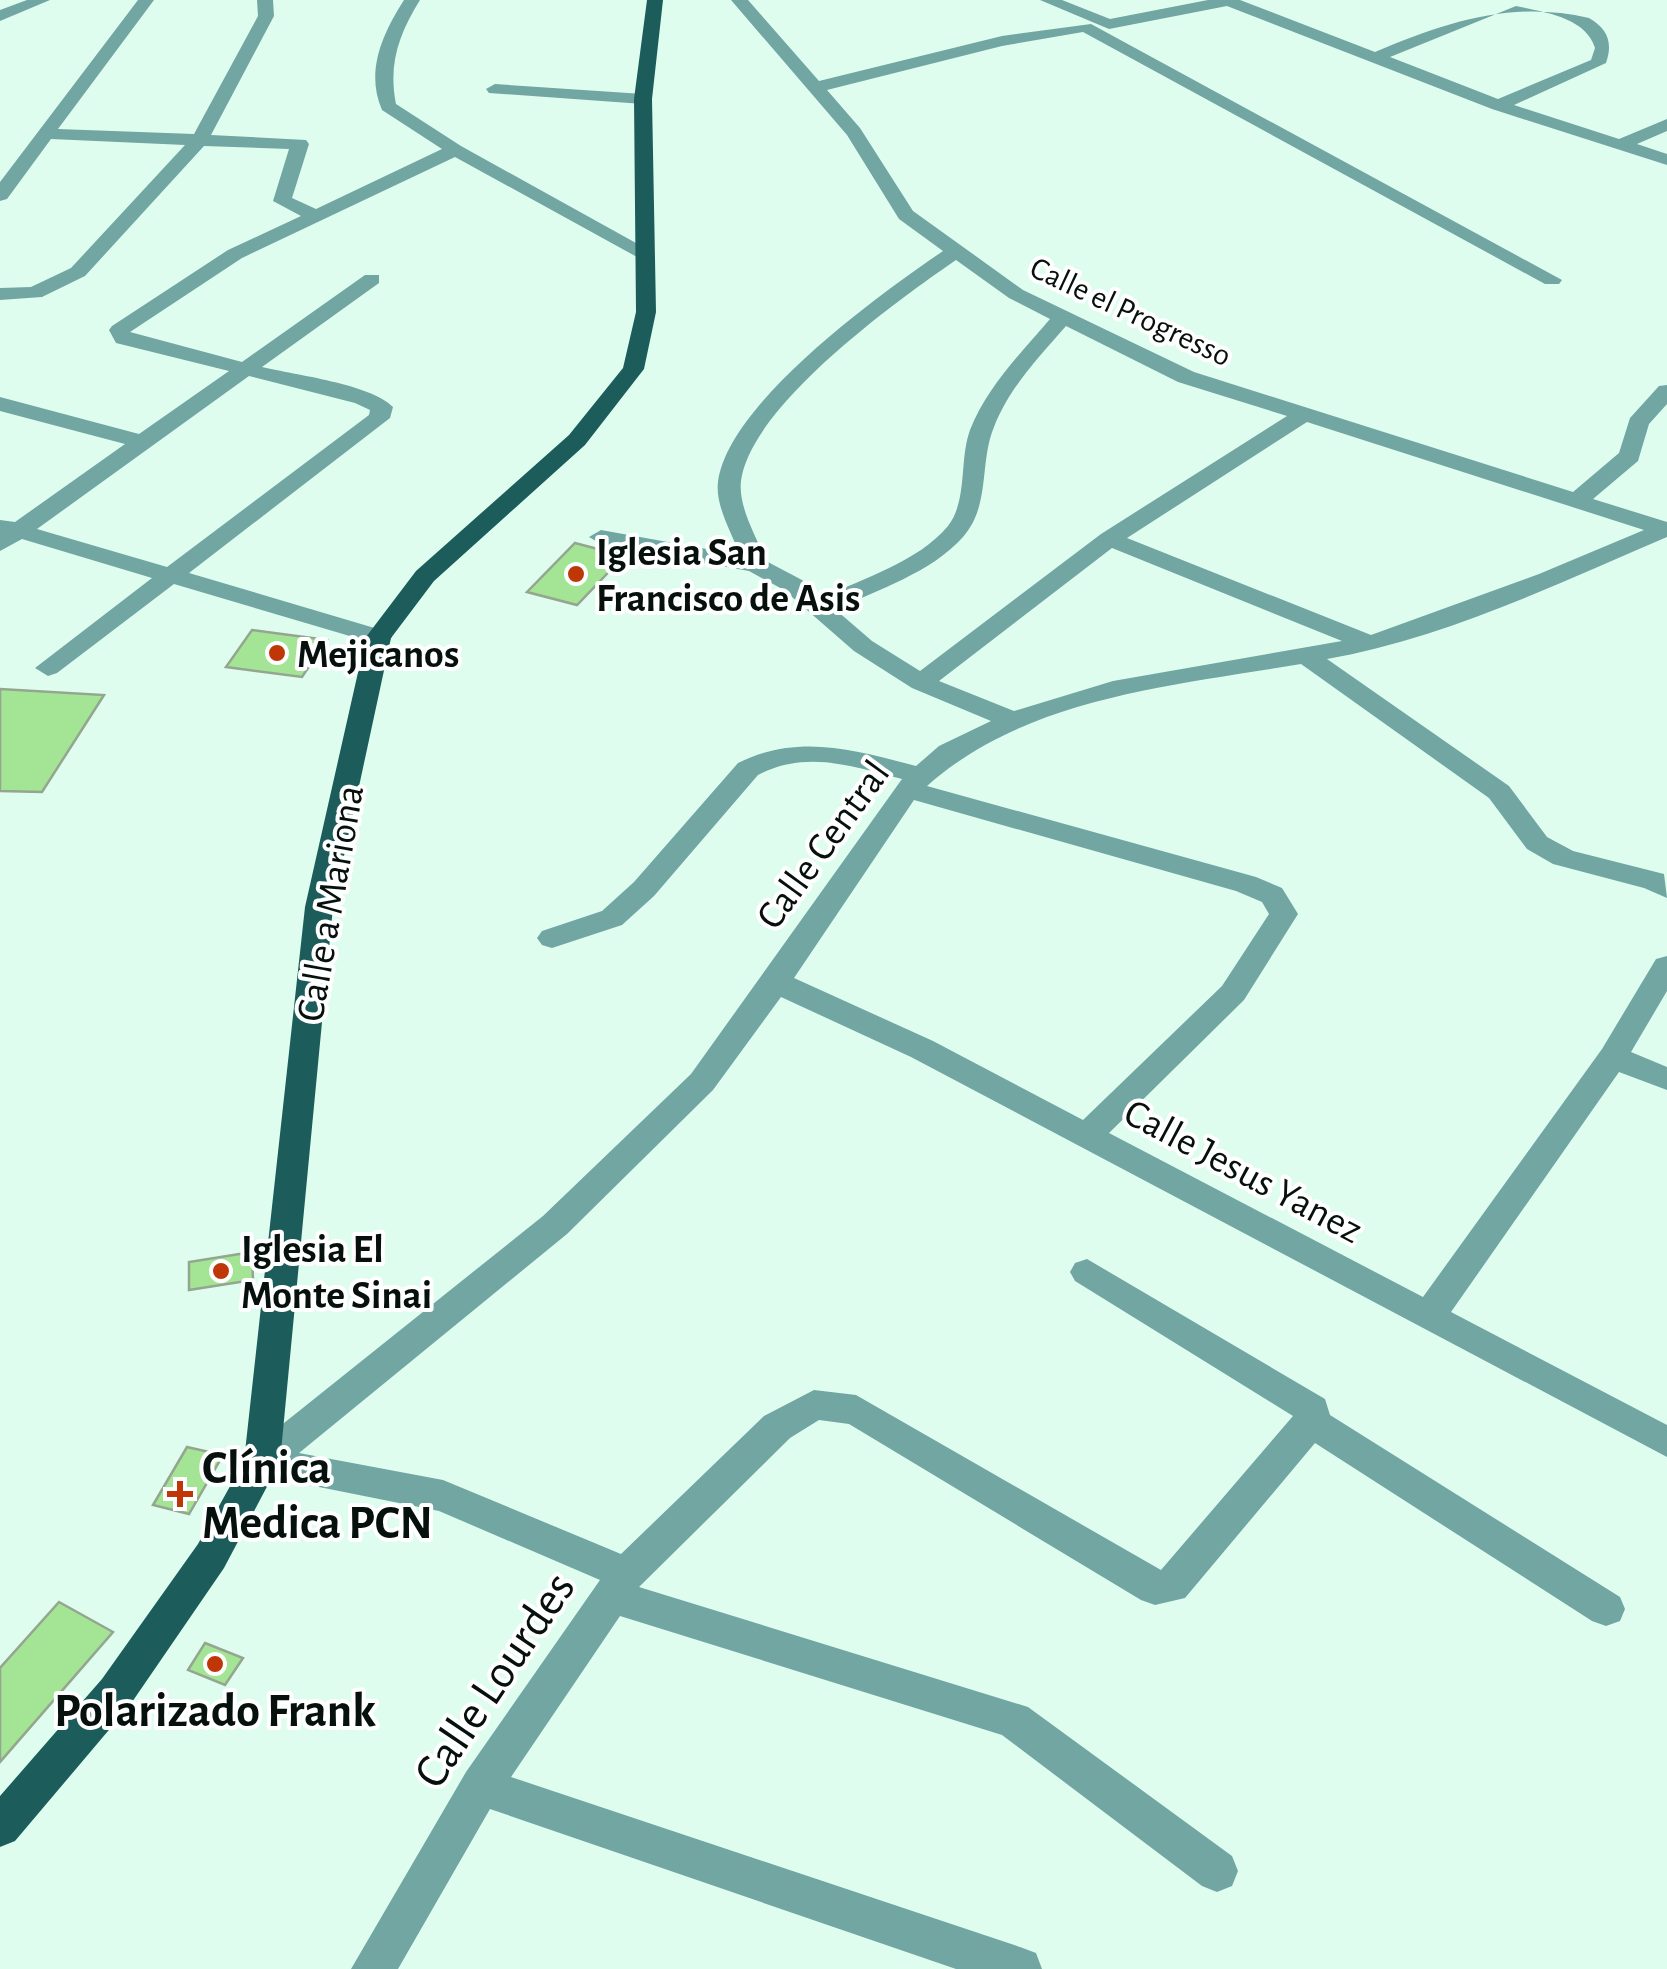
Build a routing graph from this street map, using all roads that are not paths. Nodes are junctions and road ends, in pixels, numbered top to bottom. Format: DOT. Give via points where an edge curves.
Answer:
graph roads {
  1 [pos="42,0"];
  2 [pos="146,0"];
  3 [pos="265,0"];
  4 [pos="412,0"];
  5 [pos="655,0"];
  6 [pos="739,0"];
  7 [pos="1048,0"];
  8 [pos="1228,0"];
  9 [pos="1513,0"];
  10 [pos="0,16"];
  11 [pos="1109,24"];
  12 [pos="1085,27"];
  13 [pos="1374,58"];
  14 [pos="818,87"];
  15 [pos="495,89"];
  16 [pos="643,99"];
  17 [pos="1498,105"];
  18 [pos="1667,124"];
  19 [pos="48,134"];
  20 [pos="201,138"];
  21 [pos="1618,146"];
  22 [pos="455,150"];
  23 [pos="1667,160"];
  24 [pos="0,195"];
  25 [pos="315,215"];
  26 [pos="644,252"];
  27 [pos="955,252"];
  28 [pos="372,279"];
  29 [pos="1552,280"];
  30 [pos="0,294"];
  31 [pos="1061,319"];
  32 [pos="241,370"];
  33 [pos="1667,391"];
  34 [pos="0,404"];
  35 [pos="1304,414"];
  36 [pos="142,442"];
  37 [pos="1578,500"];
  38 [pos="1666,529"];
  39 [pos="6,533"];
  40 [pos="600,537"];
  41 [pos="1108,539"];
  42 [pos="756,566"];
  43 [pos="170,576"];
  44 [pos="819,609"];
  45 [pos="379,637"];
  46 [pos="1370,644"];
  47 [pos="1305,656"];
  48 [pos="48,668"];
  49 [pos="921,682"];
  50 [pos="1013,720"];
  51 [pos="914,782"];
  52 [pos="1667,890"];
  53 [pos="552,938"];
  54 [pos="1667,966"];
  55 [pos="776,982"];
  56 [pos="1613,1056"];
  57 [pos="1667,1079"];
  58 [pos="1087,1135"];
  59 [pos="1087,1272"];
  60 [pos="1429,1315"];
  61 [pos="1311,1422"];
  62 [pos="1667,1442"];
  63 [pos="262,1462"];
  64 [pos="618,1585"];
  65 [pos="1606,1609"];
  66 [pos="481,1786"];
  67 [pos="0,1827"];
  68 [pos="1217,1871"];
  69 [pos="381,1967"];
  70 [pos="1020,1969"];
  1 -- 10 [label="street"];
  2 -- 19 [label="street"];
  3 -- 20 [label="street" via="266,16"];
  4 -- 22 [label="street" via="387,38 382,83 388,106"];
  5 -- 16 [label="main road, Calle a Mariona"];
  6 -- 14 [label="street, Calle el Progresso"];
  7 -- 11 [label="street"];
  8 -- 11 [label="street"];
  8 -- 13 [label="street"];
  9 -- 13 [label="street"];
  9 -- 17 [label="street" via="1591,25 1603,37 1604,52 1598,63"];
  11 -- 12 [label="street"];
  12 -- 14 [label="street"];
  12 -- 29 [label="street"];
  13 -- 17 [label="street"];
  14 -- 27 [label="street, Calle el Progresso" via="906,215"];
  15 -- 16 [label="street"];
  16 -- 26 [label="main road, Calle a Mariona"];
  17 -- 21 [label="street"];
  18 -- 21 [label="street"];
  19 -- 20 [label="street"];
  19 -- 24 [label="street"];
  20 -- 25 [label="street" via="300,144 282,201"];
  20 -- 30 [label="street" via="78,272 35,293"];
  21 -- 23 [label="street"];
  22 -- 25 [label="street"];
  22 -- 26 [label="street"];
  25 -- 32 [label="street" via="235,254 118,330 124,340"];
  26 -- 45 [label="main road, Calle a Mariona" via="646,312 633,369 577,440 424,577"];
  27 -- 31 [label="street, Calle el Progresso"];
  27 -- 42 [label="street" via="873,309 746,435 728,482"];
  28 -- 32 [label="street"];
  31 -- 35 [label="street, Calle el Progresso" via="1186,377"];
  31 -- 44 [label="street" via="1006,383 976,446 972,506 954,533"];
  32 -- 36 [label="street"];
  32 -- 43 [label="street" via="363,398 382,407 379,418"];
  33 -- 37 [label="street" via="1638,423 1630,456"];
  34 -- 36 [label="street"];
  35 -- 37 [label="street, Calle el Progresso"];
  35 -- 41 [label="street"];
  36 -- 39 [label="street"];
  37 -- 38 [label="street, Calle el Progresso"];
  38 -- 46 [label="street, Calle Central"];
  39 -- 43 [label="street"];
  40 -- 42 [label="street"];
  41 -- 46 [label="street"];
  41 -- 49 [label="street"];
  42 -- 44 [label="street"];
  43 -- 45 [label="street"];
  43 -- 48 [label="street"];
  44 -- 49 [label="street"];
  45 -- 63 [label="main road, Calle a Mariona" via="319,907"];
  46 -- 47 [label="street, Calle Central"];
  47 -- 50 [label="street, Calle Central" via="1113,689"];
  47 -- 52 [label="street" via="1499,792 1537,843 1563,858"];
  49 -- 50 [label="street"];
  50 -- 51 [label="street, Calle Central" via="948,752"];
  51 -- 53 [label="street" via="846,758 790,751 764,758 612,918"];
  51 -- 55 [label="street, Calle Central"];
  51 -- 58 [label="street" via="1246,884 1272,896 1284,914 1233,993"];
  54 -- 56 [label="street"];
  55 -- 58 [label="street, Calle Jesus Yanez"];
  55 -- 63 [label="street, Calle Central" via="702,1082 554,1225"];
  56 -- 57 [label="street"];
  56 -- 60 [label="street"];
  58 -- 60 [label="street, Calle Jesus Yanez"];
  59 -- 61 [label="street" via="1312,1409"];
  60 -- 62 [label="street, Calle Jesus Yanez"];
  61 -- 64 [label="street, Calle Lourdes" via="1172,1586 1156,1588 856,1410 814,1405 777,1427"];
  61 -- 65 [label="street"];
  63 -- 64 [label="street" via="443,1496"];
  63 -- 67 [label="main road, Calle a Mariona" via="211,1556 116,1692"];
  64 -- 66 [label="street, Calle Lourdes"];
  64 -- 68 [label="street" via="1014,1720"];
  66 -- 69 [label="street, Calle Lourdes"];
  66 -- 70 [label="street"];
}
